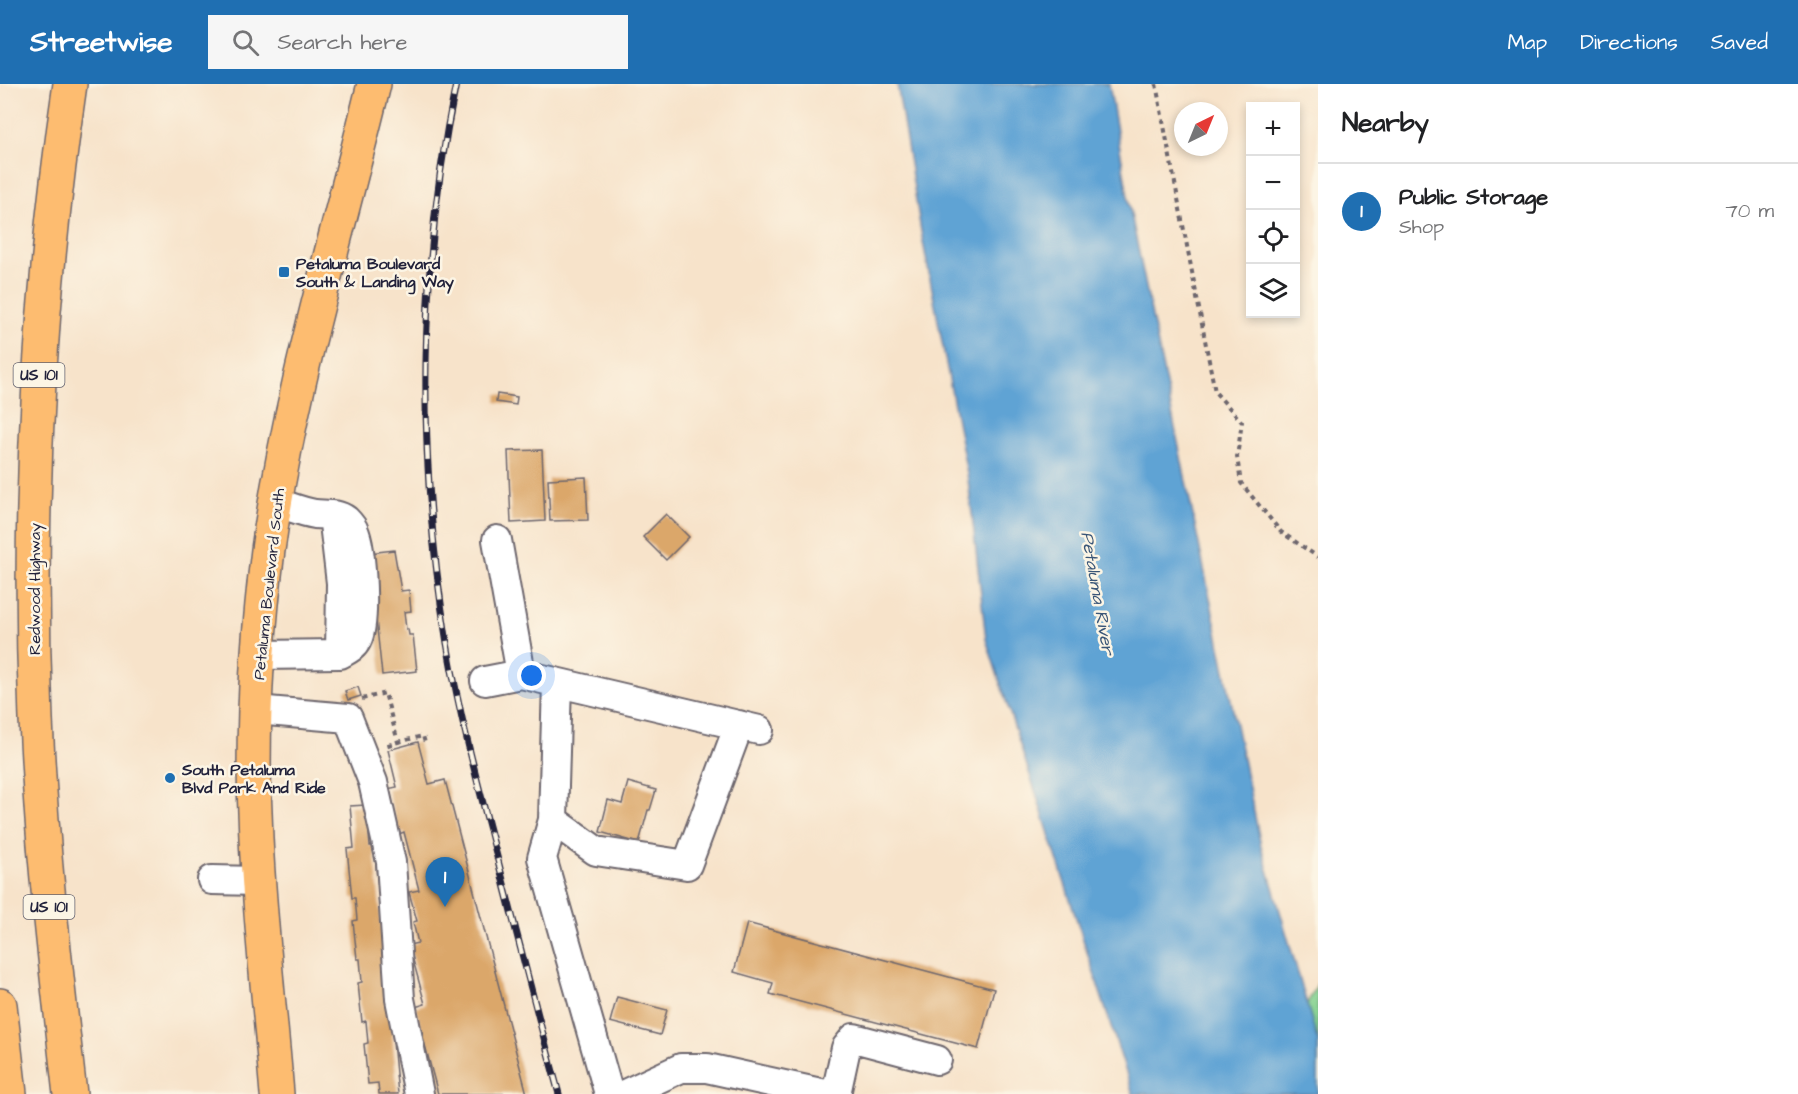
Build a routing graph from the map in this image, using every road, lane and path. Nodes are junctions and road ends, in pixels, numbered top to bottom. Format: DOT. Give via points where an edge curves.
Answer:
graph roads {
  1 [pos="70,84"];
  2 [pos="374,84"];
  3 [pos="1156,84"];
  4 [pos="275,502"];
  5 [pos="497,540"];
  6 [pos="1318,557"];
  7 [pos="258,655"];
  8 [pos="521,674"];
  9 [pos="485,681"];
  10 [pos="557,683"];
  11 [pos="256,710"];
  12 [pos="398,742"];
  13 [pos="425,742"];
  14 [pos="554,820"];
  15 [pos="212,880"];
  16 [pos="258,881"];
  17 [pos="0,1005"];
  18 [pos="5,1047"];
  19 [pos="937,1060"];
  20 [pos="2,1094"];
  21 [pos="10,1094"];
  22 [pos="70,1094"];
  23 [pos="277,1094"];
  24 [pos="419,1094"];
  25 [pos="609,1094"];
  26 [pos="625,1094"];
  27 [pos="825,1094"];
  28 [pos="836,1094"];
  1 -- 22 [label="main road, Redwood Highway / US 101" via="47,270 34,519 36,719 49,908"];
  2 -- 4 [label="main road, Petaluma Boulevard South"];
  3 -- 6 [label="path" via="1215,392 1242,422 1237,457 1241,483 1281,532"];
  4 -- 7 [label="main road, Petaluma Boulevard South"];
  4 -- 7 [label="street" via="314,514 333,515 347,521 354,531 362,628 352,648 340,654"];
  5 -- 8 [label="street"];
  7 -- 11 [label="main road, Petaluma Boulevard South"];
  8 -- 9 [label="street"];
  8 -- 10 [label="street"];
  10 -- 14 [label="street"];
  10 -- 14 [label="street" via="749,728 687,865 596,851"];
  11 -- 16 [label="main road, Petaluma Boulevard South"];
  11 -- 24 [label="street" via="348,718 373,782 392,862 400,999"];
  12 -- 13 [label="path" via="423,736"];
  14 -- 25 [label="street" via="542,858"];
  15 -- 16 [label="street"];
  16 -- 23 [label="main road, Petaluma Boulevard South"];
  17 -- 18 [label="main road"];
  18 -- 20 [label="main road"];
  18 -- 21 [label="main road"];
  19 -- 28 [label="street" via="854,1038 846,1048"];
  26 -- 27 [label="street" via="681,1068 707,1068"];
}
